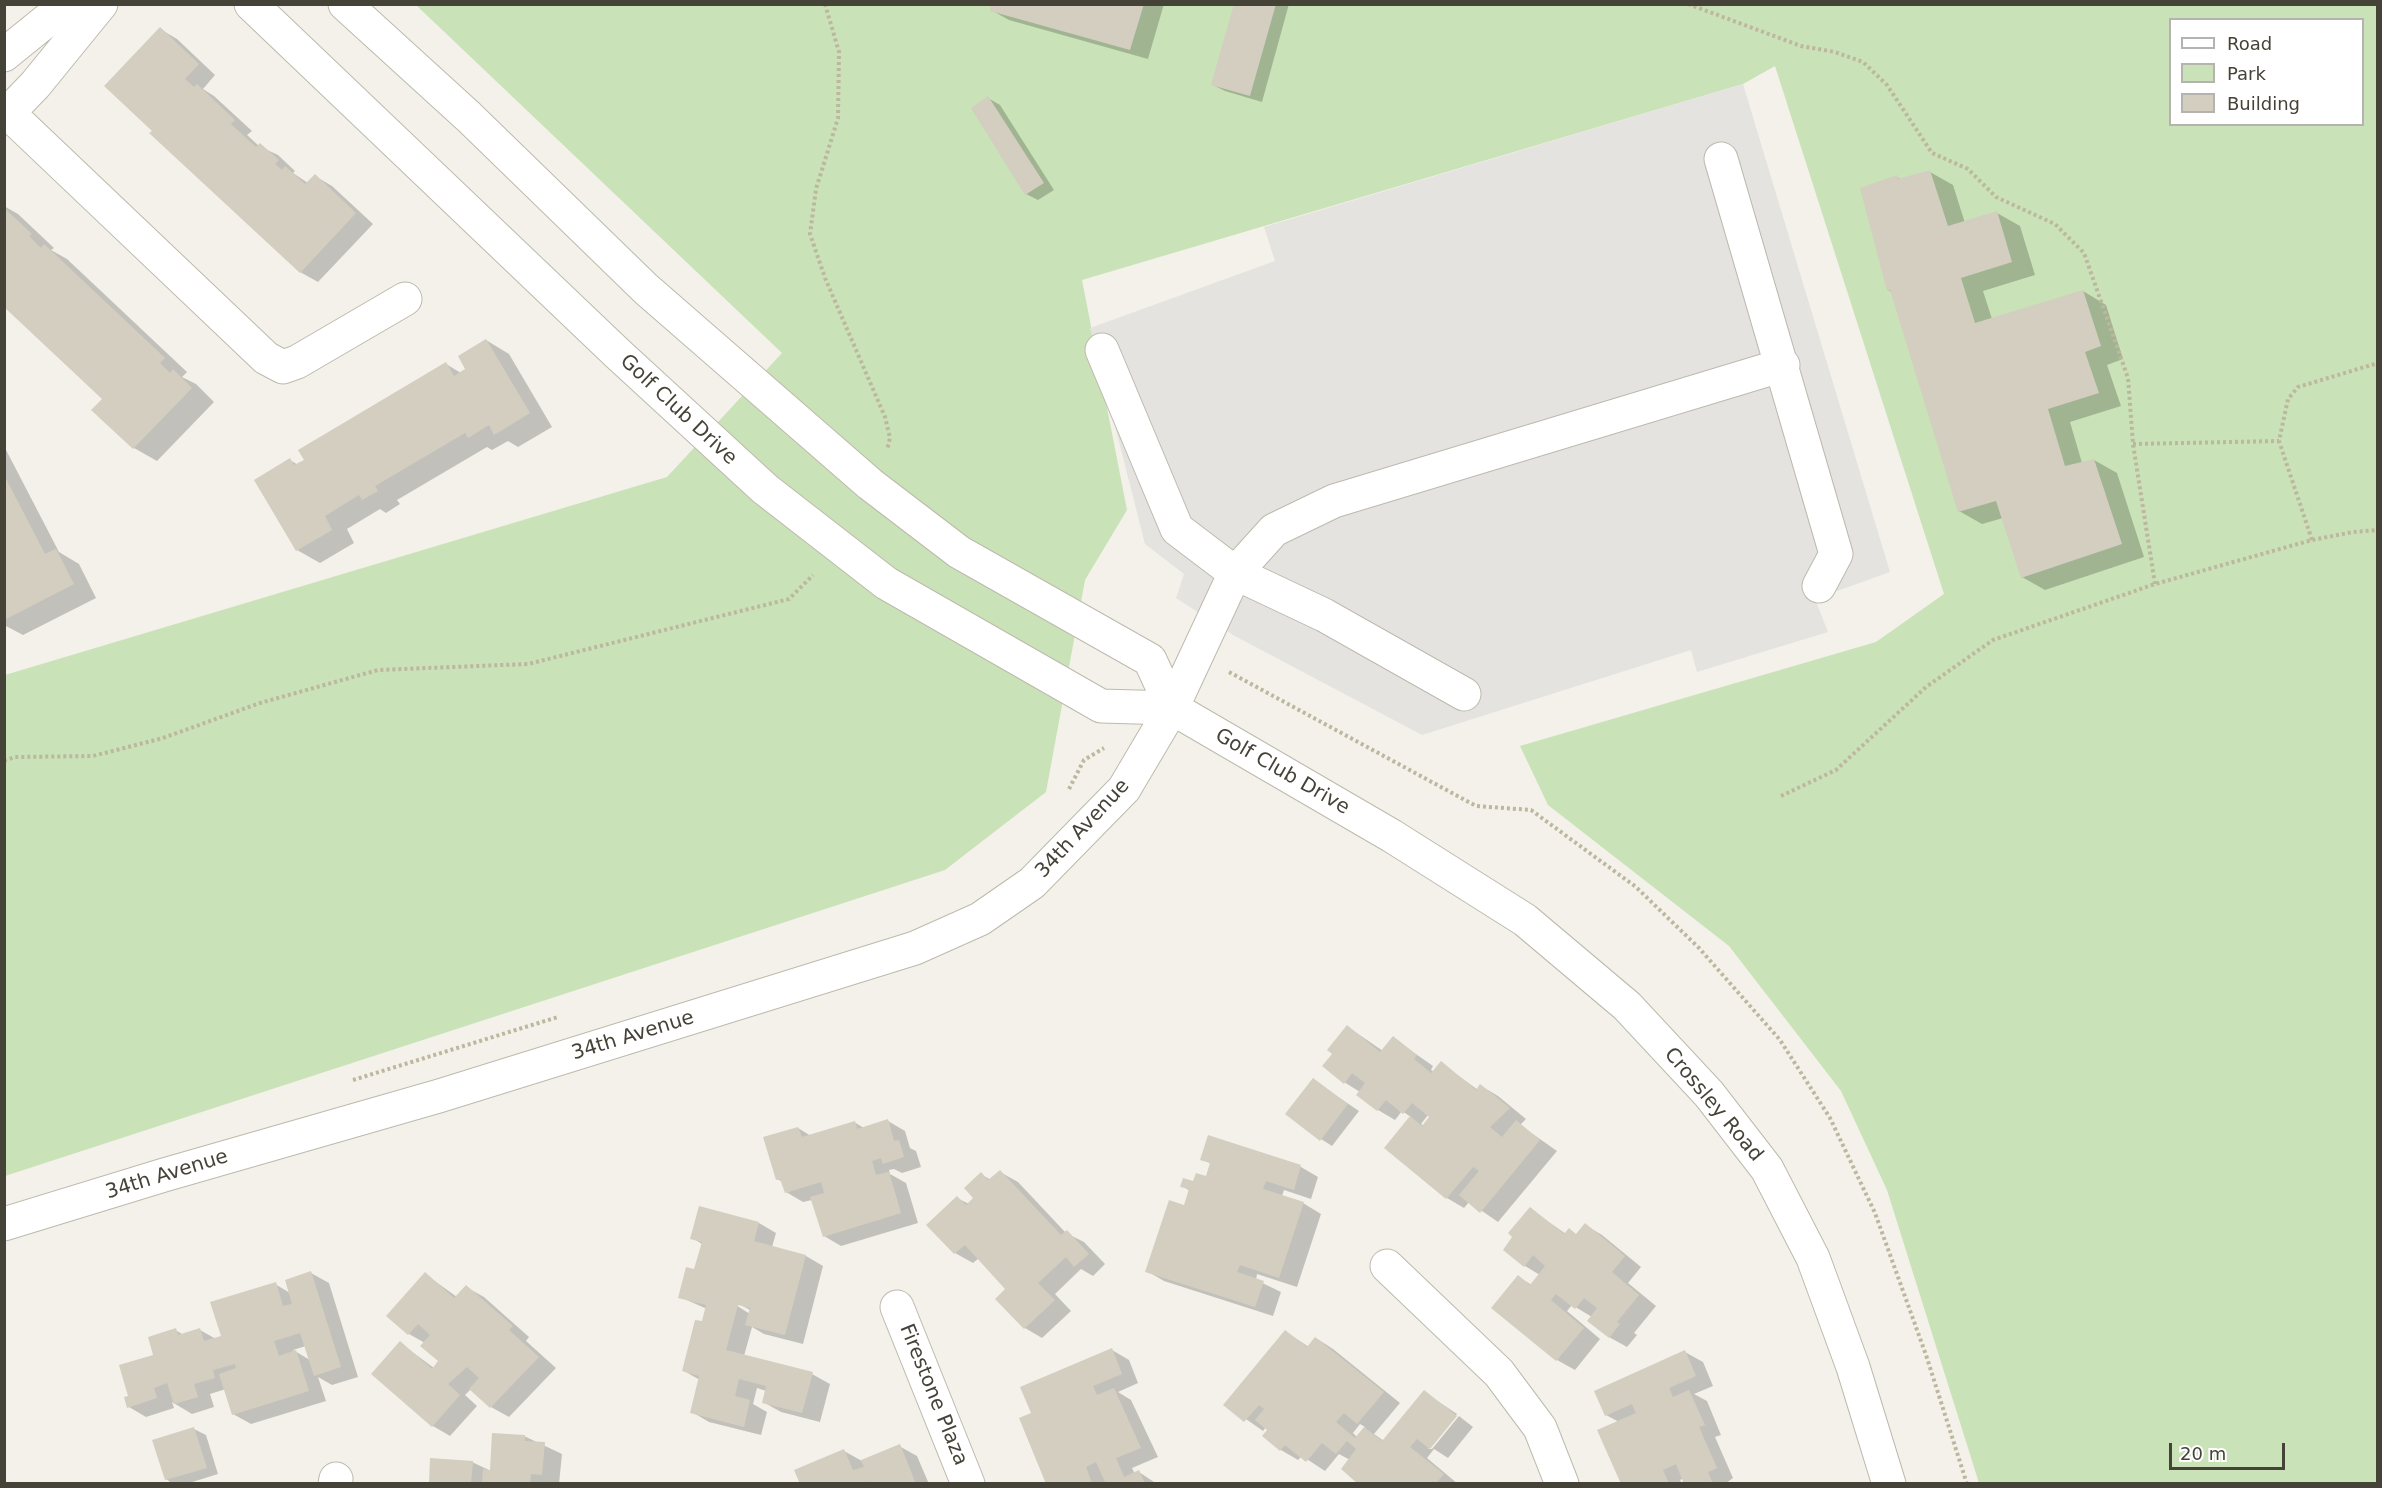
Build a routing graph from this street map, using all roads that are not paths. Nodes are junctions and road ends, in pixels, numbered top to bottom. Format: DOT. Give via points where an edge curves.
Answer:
graph roads {
  1 [pos="68,4"];
  2 [pos="101,4"];
  3 [pos="250,4"];
  4 [pos="345,4"];
  5 [pos="4,55"];
  6 [pos="6,113"];
  7 [pos="1721,159"];
  8 [pos="405,299"];
  9 [pos="1102,350"];
  10 [pos="1783,365"];
  11 [pos="1235,573"];
  12 [pos="1819,586"];
  13 [pos="1464,694"];
  14 [pos="1172,708"];
  15 [pos="1392,836"];
  16 [pos="4,1224"];
  17 [pos="1387,1266"];
  18 [pos="897,1307"];
  19 [pos="968,1484"];
  20 [pos="1562,1484"];
  21 [pos="1889,1484"];
  1 -- 5 [label="street"];
  2 -- 6 [label="street" via="35,85"];
  3 -- 14 [label="street, Golf Club Drive" via="617,353 765,489 832,544 886,583 1101,706"];
  4 -- 14 [label="street" via="469,117 646,289 870,484 959,552 1150,660"];
  6 -- 8 [label="street" via="266,358 283,367"];
  7 -- 10 [label="street"];
  9 -- 11 [label="street" via="1178,529"];
  10 -- 11 [label="street, 34th Avenue" via="1334,501 1274,530"];
  10 -- 12 [label="street" via="1836,554"];
  11 -- 13 [label="street" via="1324,615"];
  11 -- 14 [label="street, 34th Avenue"];
  14 -- 15 [label="street, Golf Club Drive"];
  14 -- 16 [label="street, 34th Avenue" via="1125,789 1032,884 980,919 915,948 439,1096"];
  15 -- 21 [label="street, Crossley Road" via="1525,920 1626,1006 1717,1103 1767,1169 1813,1258 1853,1367"];
  17 -- 20 [label="street" via="1500,1373 1540,1428"];
  18 -- 19 [label="street, Firestone Plaza"];
}
